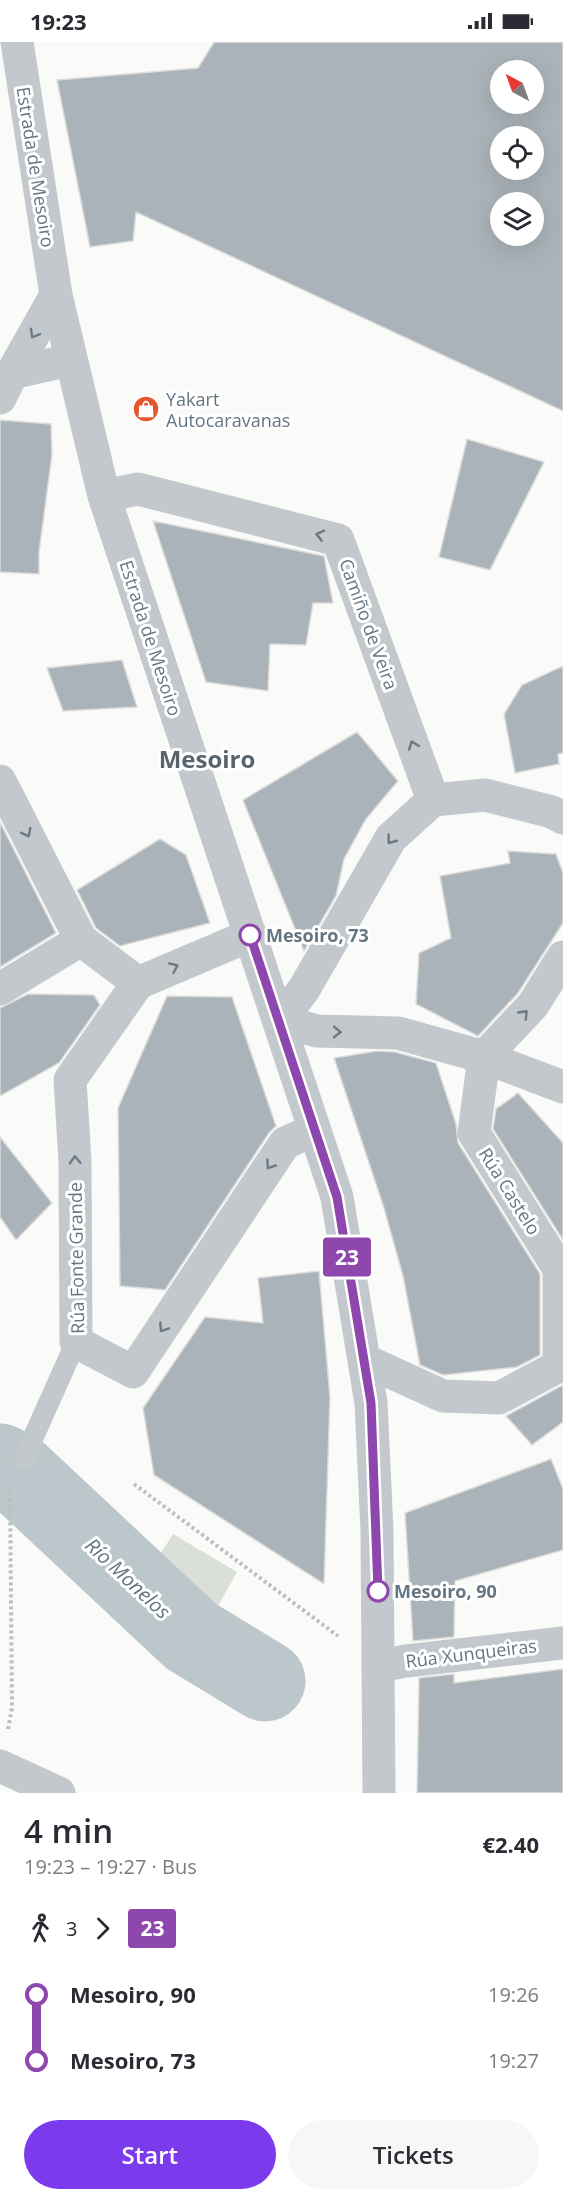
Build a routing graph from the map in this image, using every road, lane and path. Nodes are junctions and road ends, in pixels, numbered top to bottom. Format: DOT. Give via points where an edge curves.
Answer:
graph roads {
  1 [pos="17,42"];
  2 [pos="56,295"];
  3 [pos="70,360"];
  4 [pos="6,386"];
  5 [pos="104,496"];
  6 [pos="0,781"];
  7 [pos="433,800"];
  8 [pos="563,818"];
  9 [pos="250,935"];
  10 [pos="81,940"];
  11 [pos="563,957"];
  12 [pos="138,983"];
  13 [pos="0,989"];
  14 [pos="280,1021"];
  15 [pos="484,1057"];
  16 [pos="563,1087"];
  17 [pos="314,1130"];
  18 [pos="561,1269"];
  19 [pos="76,1342"];
  20 [pos="364,1360"];
  21 [pos="24,1458"];
  22 [pos="10,1484"];
  23 [pos="134,1484"];
  24 [pos="563,1643"];
  25 [pos="379,1666"];
  26 [pos="7,1731"];
  27 [pos="0,1766"];
  28 [pos="59,1793"];
  29 [pos="379,1793"];
  1 -- 2 [label="street, Estrada de Mesoiro"];
  2 -- 3 [label="street, Estrada de Mesoiro"];
  2 -- 4 [label="street, one-way"];
  3 -- 4 [label="street"];
  3 -- 5 [label="street, Estrada de Mesoiro"];
  7 -- 5 [label="street, Camiño de Veira, one-way" via="338,540 138,489"];
  5 -- 9 [label="street, Estrada de Mesoiro"];
  6 -- 10 [label="street, one-way"];
  7 -- 8 [label="street" via="485,795"];
  7 -- 14 [label="street, one-way" via="391,838 304,989"];
  12 -- 9 [label="street, one-way"];
  9 -- 14 [label="street, Estrada de Mesoiro"];
  10 -- 12 [label="street"];
  10 -- 13 [label="street"];
  15 -- 11 [label="street, one-way" via="533,1005"];
  19 -- 12 [label="street, Rúa Fonte Grande, one-way" via="75,1161 70,1080"];
  14 -- 15 [label="street, one-way" via="317,1031 398,1033"];
  14 -- 17 [label="street, Estrada de Mesoiro"];
  15 -- 16 [label="street"];
  15 -- 18 [label="street, Rúa Castelo" via="474,1133"];
  17 -- 19 [label="street, Rúa Fonte Grande, one-way" via="285,1143 134,1372"];
  17 -- 20 [label="street, Estrada de Mesoiro" via="337,1197"];
  18 -- 20 [label="street, Rúa Castelo" via="559,1366 499,1398 443,1396"];
  19 -- 21 [label="lane"];
  20 -- 25 [label="street, Estrada de Mesoiro" via="371,1403 375,1484"];
  22 -- 26 [label="path" via="12,1708"];
  23 -- 25 [label="path"];
  24 -- 25 [label="street, Rúa Xunqueiras"];
  25 -- 29 [label="street, Estrada de Mesoiro"];
  27 -- 28 [label="street"];
}
